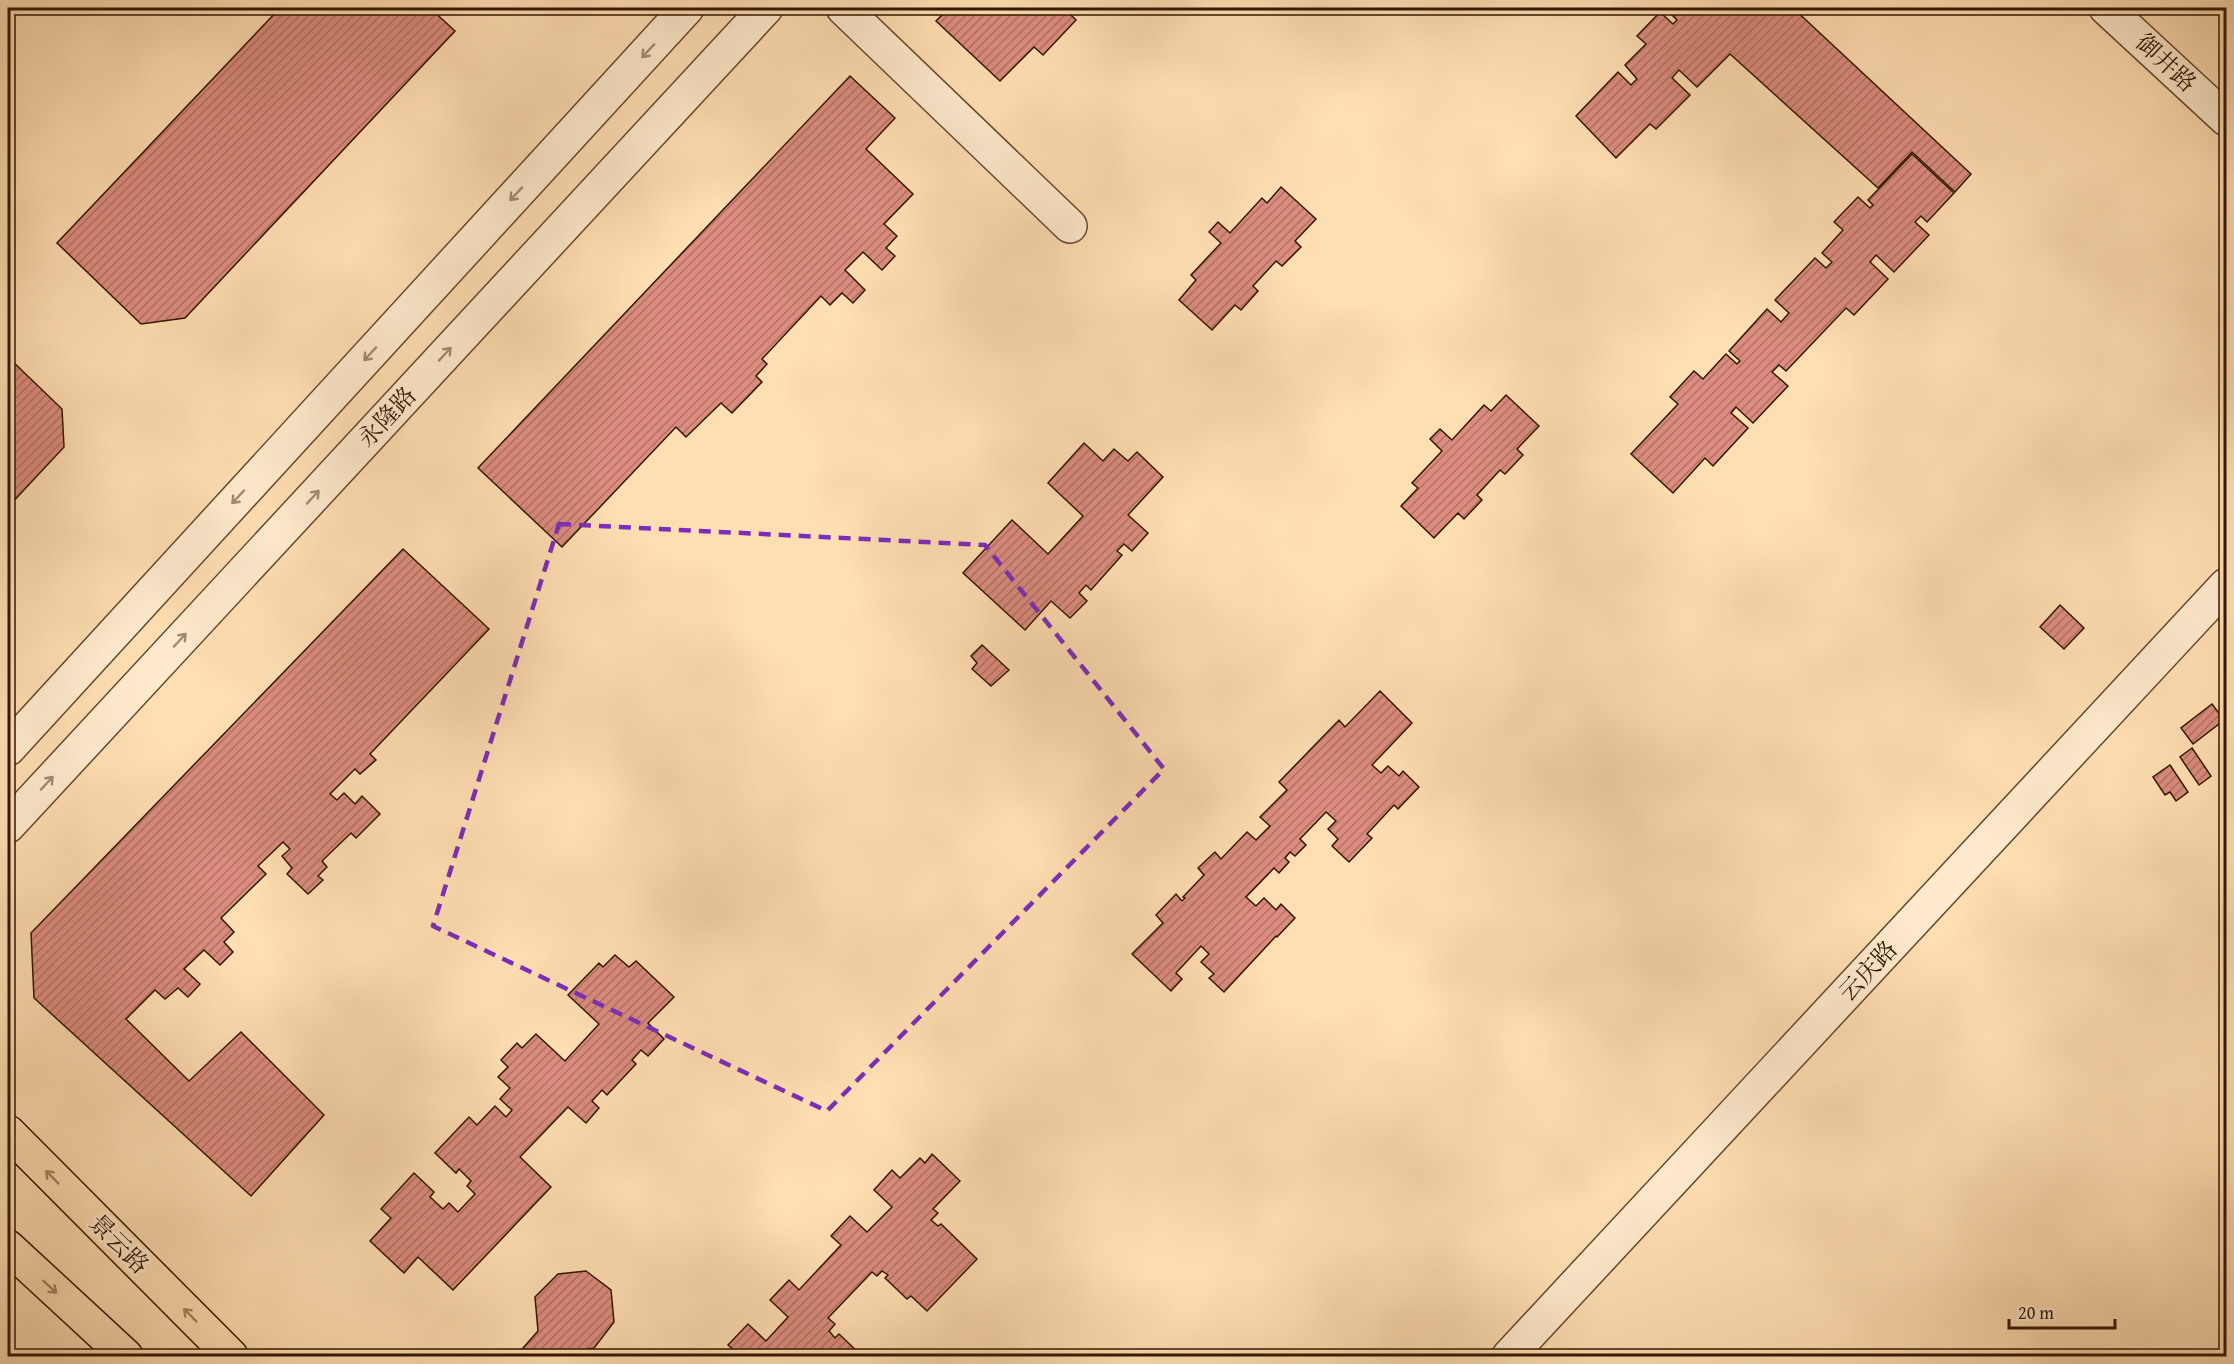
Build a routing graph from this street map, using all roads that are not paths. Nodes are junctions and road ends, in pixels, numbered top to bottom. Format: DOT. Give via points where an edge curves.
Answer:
graph roads {
  1 [pos="687,8"];
  2 [pos="766,8"];
  3 [pos="843,8"];
  4 [pos="2106,8"];
  5 [pos="2226,119"];
  6 [pos="1070,226"];
  7 [pos="2226,585"];
  8 [pos="8,749"];
  9 [pos="8,826"];
  10 [pos="8,1132"];
  11 [pos="8,1247"];
  12 [pos="126,1356"];
  13 [pos="231,1356"];
  14 [pos="1509,1356"];
  1 -- 8 [label="street, one-way"];
  9 -- 2 [label="street, 永隆路, one-way"];
  3 -- 6 [label="street"];
  4 -- 5 [label="street, 御井路"];
  7 -- 14 [label="street, 云庆路"];
  13 -- 10 [label="main road, 景云路, one-way"];
  11 -- 12 [label="main road, one-way"];
}
